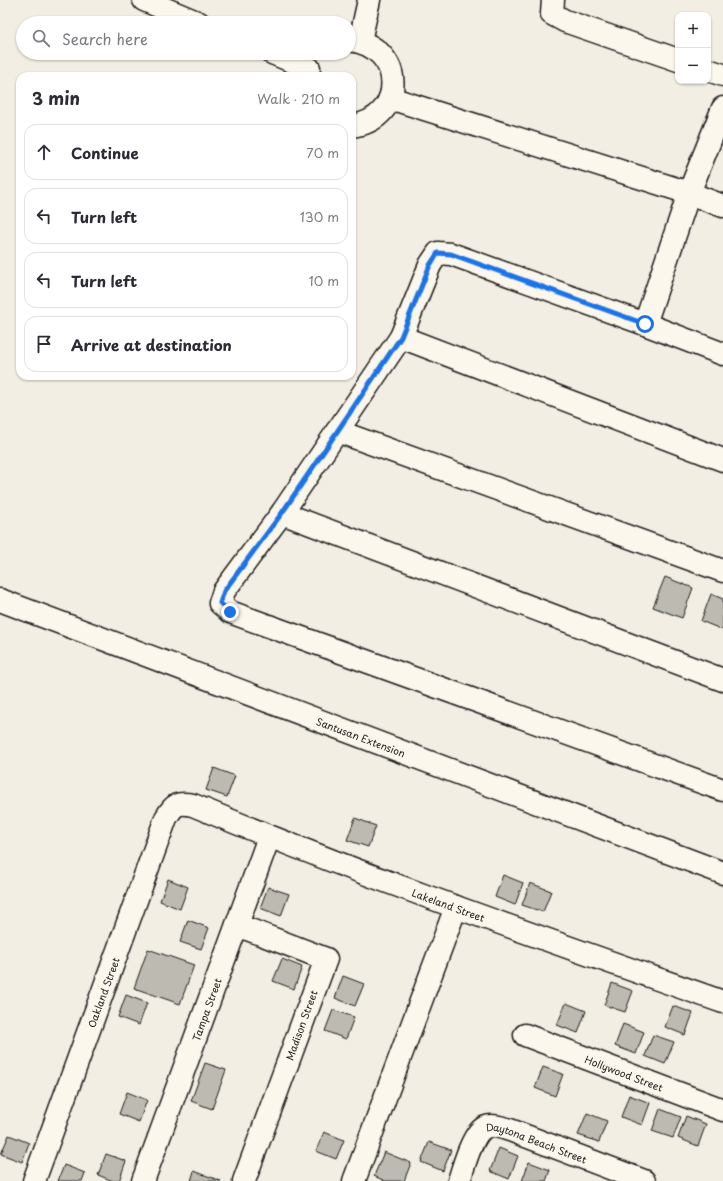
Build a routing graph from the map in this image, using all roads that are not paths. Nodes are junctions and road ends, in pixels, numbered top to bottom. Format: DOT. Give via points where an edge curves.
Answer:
graph roads {
  1 [pos="144,0"];
  2 [pos="369,0"];
  3 [pos="553,0"];
  4 [pos="183,16"];
  5 [pos="356,38"];
  6 [pos="356,41"];
  7 [pos="675,59"];
  8 [pos="294,60"];
  9 [pos="312,66"];
  10 [pos="711,71"];
  11 [pos="723,75"];
  12 [pos="390,98"];
  13 [pos="723,108"];
  14 [pos="356,125"];
  15 [pos="689,193"];
  16 [pos="723,206"];
  17 [pos="645,324"];
  18 [pos="401,337"];
  19 [pos="723,354"];
  20 [pos="337,431"];
  21 [pos="723,460"];
  22 [pos="282,513"];
  23 [pos="723,571"];
  24 [pos="0,600"];
  25 [pos="723,680"];
  26 [pos="723,790"];
  27 [pos="176,805"];
  28 [pos="269,837"];
  29 [pos="723,873"];
  30 [pos="456,908"];
  31 [pos="237,925"];
  32 [pos="723,1002"];
  33 [pos="525,1035"];
  34 [pos="723,1110"];
  35 [pos="34,1181"];
  36 [pos="143,1181"];
  37 [pos="244,1181"];
  38 [pos="354,1181"];
  39 [pos="459,1181"];
  40 [pos="644,1181"];
  1 -- 4 [label="street"];
  2 -- 5 [label="street"];
  3 -- 7 [label="street" via="552,14 565,21"];
  6 -- 12 [label="street" via="373,47 384,57 393,84"];
  8 -- 9 [label="street"];
  10 -- 11 [label="street"];
  12 -- 14 [label="street" via="374,119"];
  12 -- 15 [label="street"];
  13 -- 15 [label="street"];
  15 -- 16 [label="street"];
  15 -- 17 [label="street"];
  17 -- 18 [label="street" via="451,254 438,253 430,265"];
  17 -- 19 [label="street"];
  18 -- 20 [label="street"];
  18 -- 21 [label="street"];
  20 -- 22 [label="street"];
  20 -- 23 [label="street"];
  22 -- 25 [label="street"];
  22 -- 26 [label="street" via="224,591 220,603 230,612"];
  24 -- 29 [label="street, Santusan Extension"];
  27 -- 28 [label="street, Lakeland Street" via="193,805"];
  27 -- 35 [label="street, Oakland Street" via="166,818"];
  28 -- 30 [label="street, Lakeland Street"];
  28 -- 31 [label="street, Tampa Street"];
  30 -- 32 [label="street, Lakeland Street"];
  30 -- 38 [label="street"];
  31 -- 36 [label="street, Tampa Street"];
  31 -- 37 [label="street, Madison Street" via="326,958"];
  33 -- 34 [label="street, Hollywood Street"];
  39 -- 40 [label="street, Daytona Beach Street" via="479,1131 487,1126 498,1126"];
}
